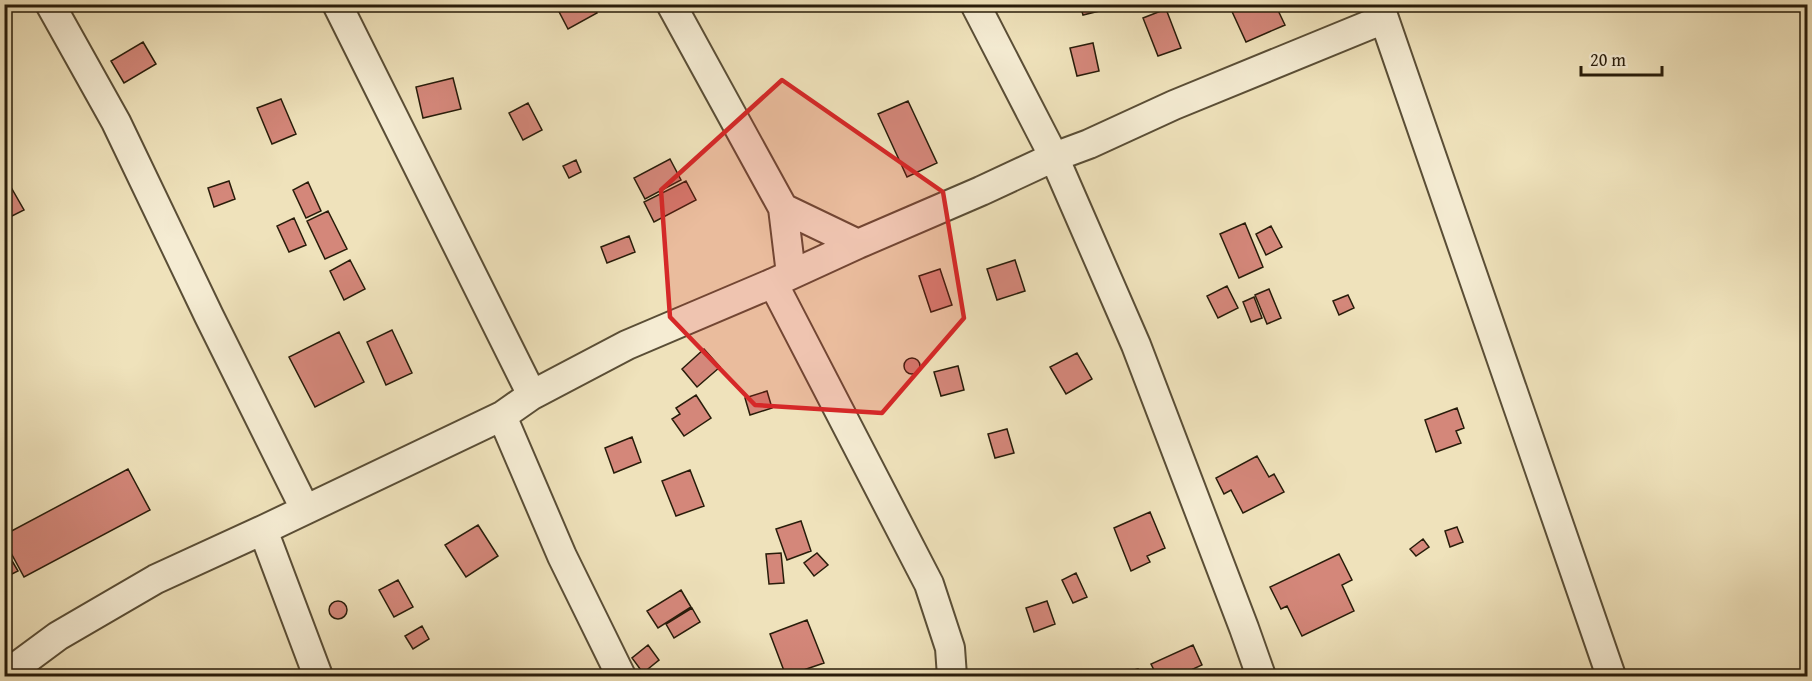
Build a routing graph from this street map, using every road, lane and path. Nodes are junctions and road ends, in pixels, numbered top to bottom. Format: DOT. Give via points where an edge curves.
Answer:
graph roads {
  1 [pos="50,4"];
  2 [pos="337,4"];
  3 [pos="671,4"];
  4 [pos="975,4"];
  5 [pos="1381,11"];
  6 [pos="1054,157"];
  7 [pos="783,208"];
  8 [pos="858,244"];
  9 [pos="782,279"];
  10 [pos="532,395"];
  11 [pos="502,416"];
  12 [pos="305,509"];
  13 [pos="263,530"];
  14 [pos="4,675"];
  15 [pos="318,676"];
  16 [pos="621,676"];
  17 [pos="952,676"];
  18 [pos="1261,676"];
  19 [pos="1611,676"];
  1 -- 12 [label="street" via="116,122"];
  2 -- 10 [label="street"];
  3 -- 7 [label="street"];
  4 -- 6 [label="street"];
  5 -- 6 [label="street"];
  5 -- 19 [label="street"];
  6 -- 8 [label="street"];
  6 -- 18 [label="street" via="1136,345"];
  7 -- 8 [label="street"];
  7 -- 9 [label="street"];
  8 -- 9 [label="street"];
  9 -- 10 [label="street" via="627,345"];
  9 -- 17 [label="street" via="929,584 950,648"];
  10 -- 11 [label="street"];
  11 -- 12 [label="street"];
  11 -- 16 [label="street" via="562,556"];
  12 -- 13 [label="street"];
  13 -- 14 [label="street" via="156,579 58,636"];
  13 -- 15 [label="street"];
}
